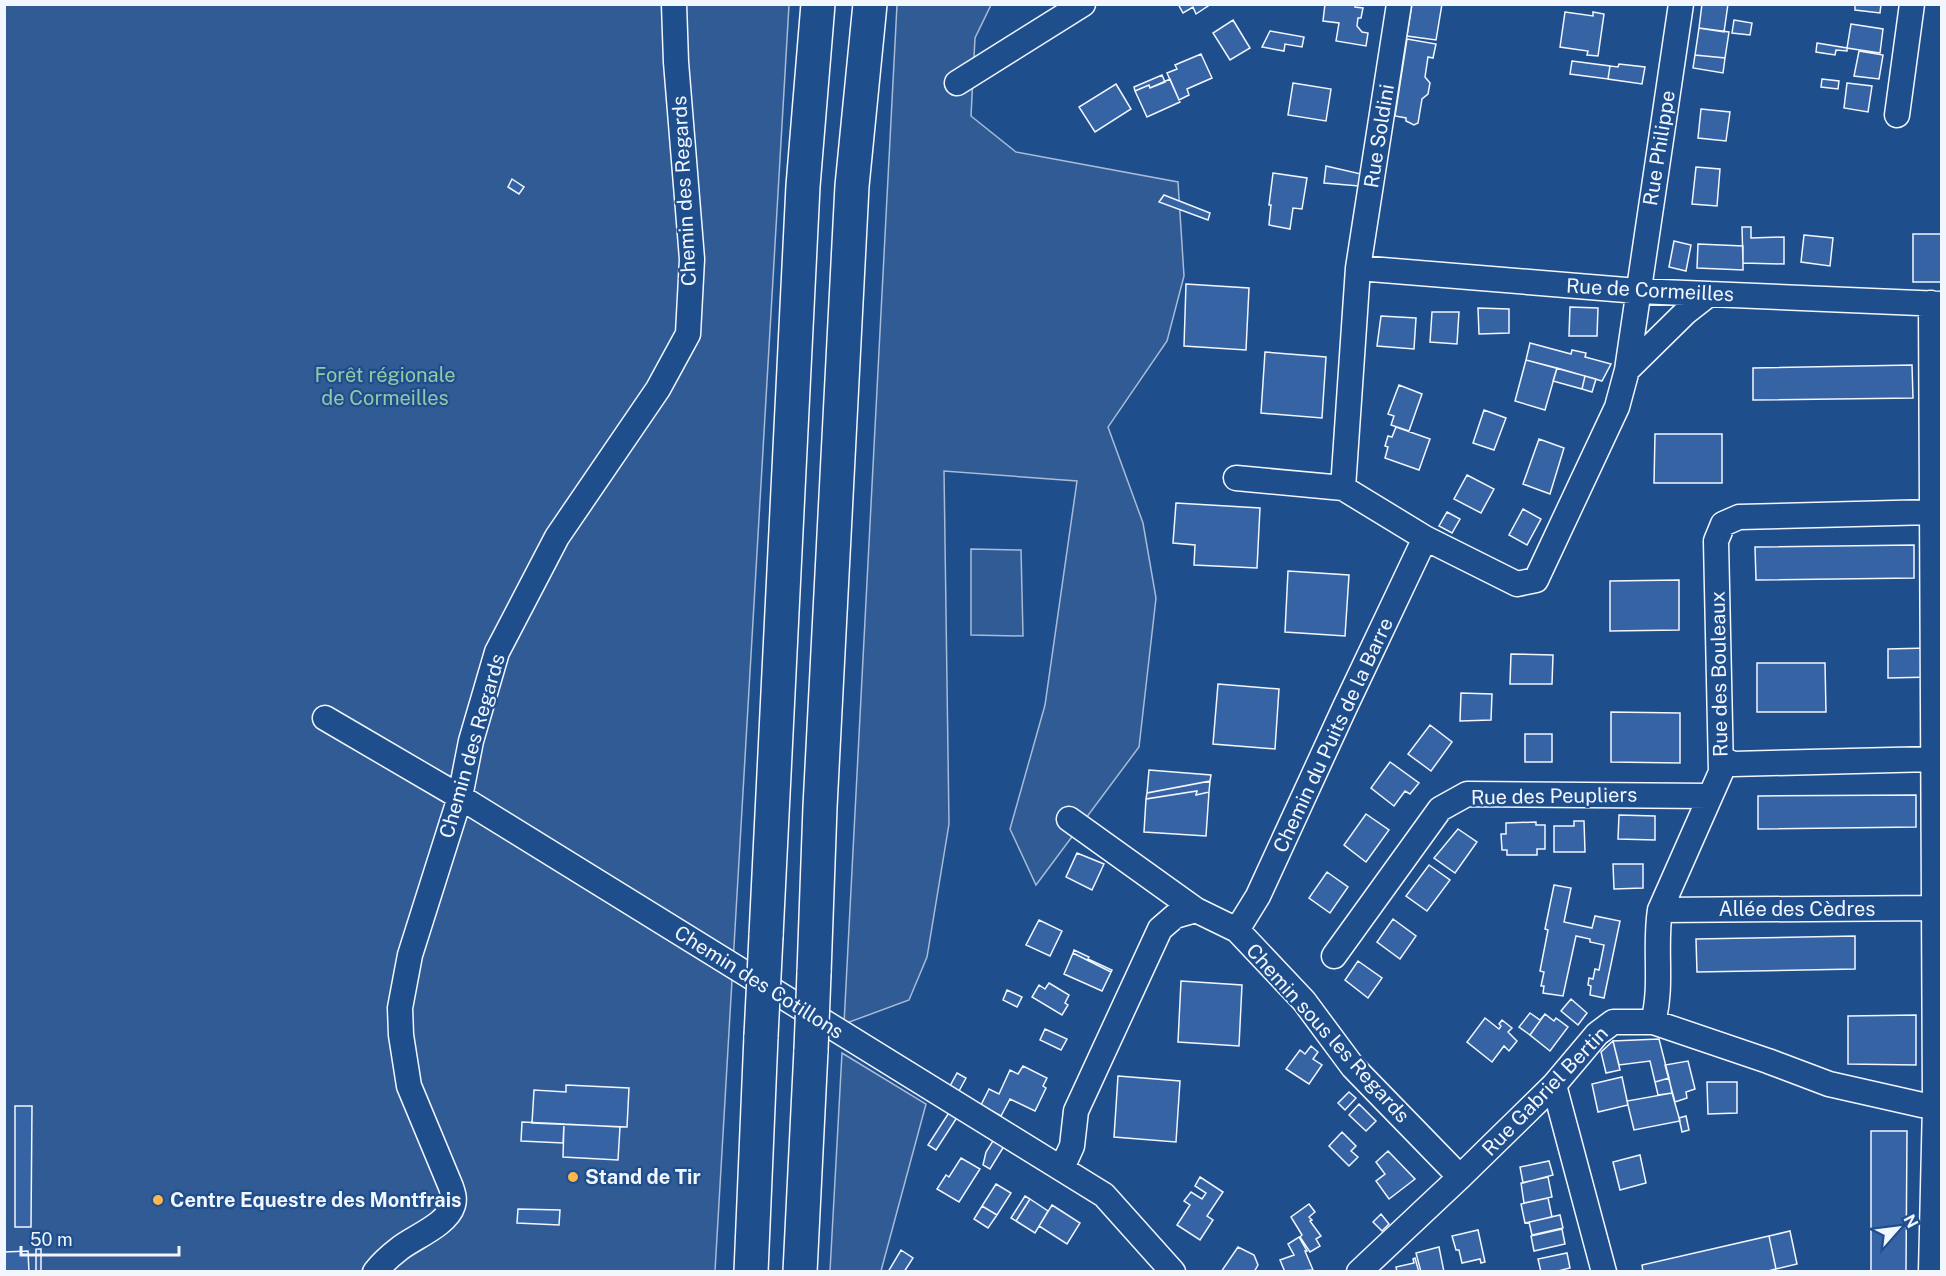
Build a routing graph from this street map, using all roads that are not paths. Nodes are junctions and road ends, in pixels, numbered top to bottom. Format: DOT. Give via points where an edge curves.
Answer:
graph roads {
  1 [pos="674,4"];
  2 [pos="818,4"];
  3 [pos="870,4"];
  4 [pos="1083,4"];
  5 [pos="1400,4"];
  6 [pos="1681,4"];
  7 [pos="1912,4"];
  8 [pos="957,83"];
  9 [pos="1897,115"];
  10 [pos="1358,268"];
  11 [pos="1638,291"];
  12 [pos="1709,294"];
  13 [pos="1936,303"];
  14 [pos="1627,370"];
  15 [pos="1236,478"];
  16 [pos="1342,488"];
  17 [pos="1932,512"];
  18 [pos="1425,538"];
  19 [pos="325,718"];
  20 [pos="1721,758"];
  21 [pos="1933,759"];
  22 [pos="1709,796"];
  23 [pos="460,797"];
  24 [pos="1069,819"];
  25 [pos="1934,908"];
  26 [pos="1196,910"];
  27 [pos="1660,910"];
  28 [pos="1237,930"];
  29 [pos="1334,957"];
  30 [pos="1653,1022"];
  31 [pos="1554,1085"];
  32 [pos="1938,1104"];
  33 [pos="1062,1168"];
  34 [pos="1460,1177"];
  35 [pos="375,1272"];
  36 [pos="751,1272"];
  37 [pos="801,1272"];
  38 [pos="1173,1272"];
  39 [pos="1359,1272"];
  40 [pos="1604,1272"];
  41 [pos="1931,1272"];
  1 -- 23 [label="street, Chemin des Regards" via="692,259 688,334 658,389 557,537 497,652 471,741"];
  2 -- 36 [label="highway, bridge" via="802,209"];
  3 -- 37 [label="highway, bridge" via="852,186"];
  4 -- 8 [label="street"];
  5 -- 10 [label="street, Rue Soldini"];
  6 -- 11 [label="street, Rue Philippe"];
  7 -- 9 [label="street"];
  10 -- 11 [label="street, Rue de Cormeilles"];
  10 -- 16 [label="street"];
  11 -- 12 [label="street, Rue de Cormeilles"];
  11 -- 14 [label="street"];
  12 -- 13 [label="street, Rue de Cormeilles"];
  12 -- 14 [label="street"];
  13 -- 17 [label="street" via="1931,346"];
  14 -- 18 [label="street" via="1617,407 1536,580 1517,584"];
  15 -- 16 [label="street"];
  16 -- 18 [label="street"];
  17 -- 20 [label="street, Rue des Bouleaux" via="1739,517 1723,524 1716,541"];
  17 -- 21 [label="street"];
  18 -- 28 [label="street, Chemin du Puits de la Barre" via="1258,896"];
  19 -- 23 [label="street, Chemin des Cotillons"];
  20 -- 21 [label="street" via="1733,764"];
  20 -- 22 [label="street, Rue des Bouleaux" via="1721,772"];
  21 -- 25 [label="street"];
  22 -- 27 [label="street, Rue des Bouleaux"];
  22 -- 29 [label="street, Rue des Peupliers" via="1467,794 1440,808"];
  23 -- 33 [label="street, Chemin des Cotillons"];
  23 -- 35 [label="street, Chemin des Regards" via="410,955 400,1008 409,1086 451,1187 453,1205 441,1222 401,1247"];
  24 -- 26 [label="street, Chemin sous les Regards"];
  25 -- 27 [label="street, Allée des Cèdres"];
  25 -- 32 [label="street"];
  26 -- 28 [label="street, Chemin sous les Regards"];
  26 -- 33 [label="street" via="1175,916 1160,929 1076,1111 1072,1146"];
  27 -- 30 [label="street, Rue des Bouleaux" via="1657,1007"];
  28 -- 34 [label="street, Chemin sous les Regards" via="1304,1001 1353,1067"];
  30 -- 31 [label="street, Rue Gabriel Bertin" via="1612,1022"];
  30 -- 32 [label="street, Rue Gabriel Bertin" via="1829,1084 1922,1105"];
  31 -- 34 [label="street, Rue Gabriel Bertin"];
  31 -- 40 [label="street"];
  32 -- 41 [label="street"];
  33 -- 38 [label="street, Chemin des Cotillons" via="1104,1195"];
  34 -- 39 [label="street, Rue Gabriel Bertin"];
}
